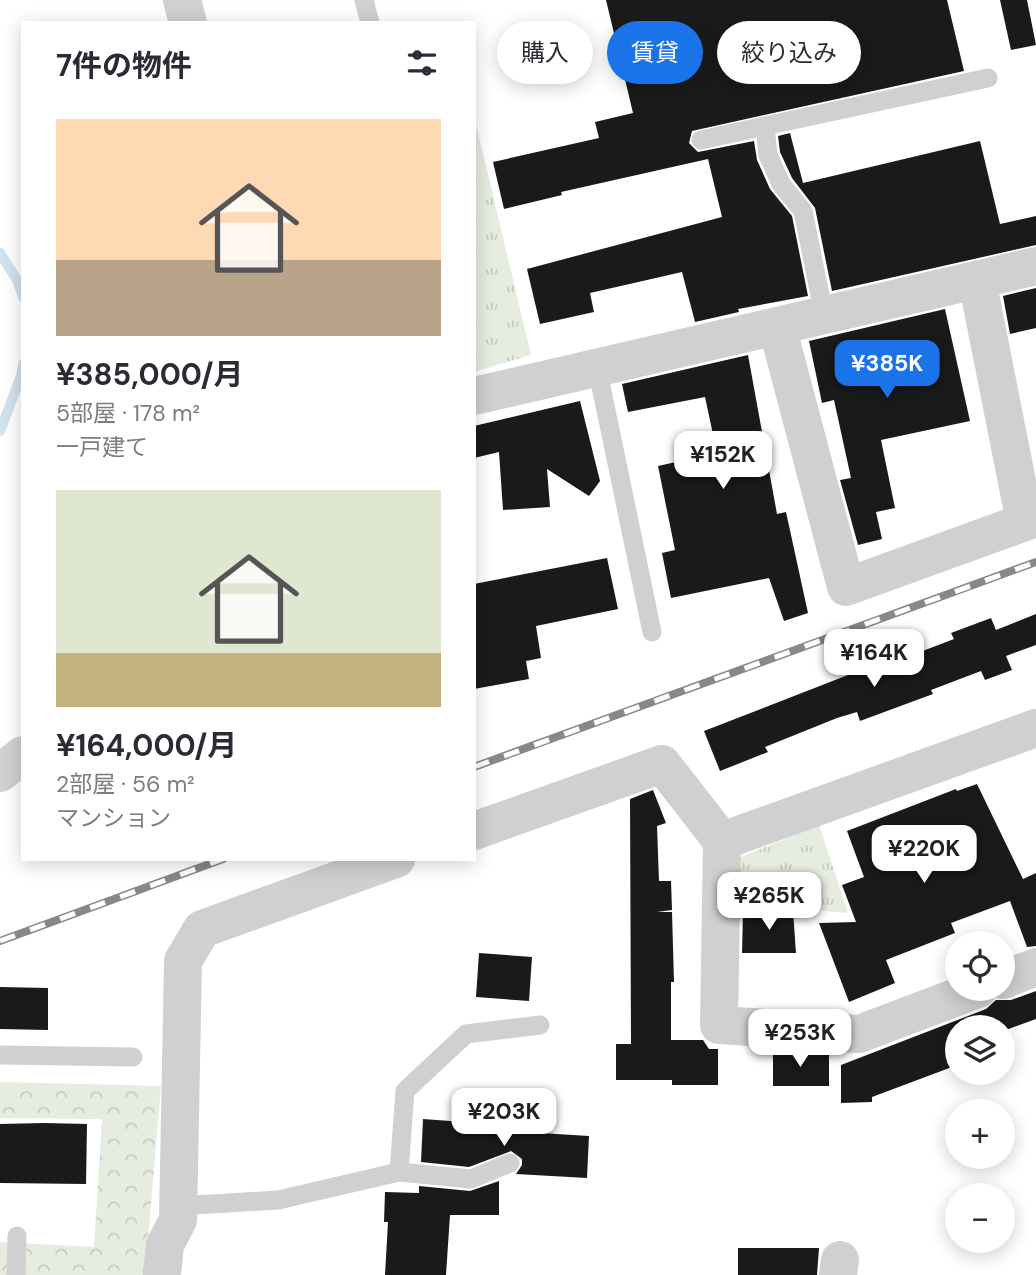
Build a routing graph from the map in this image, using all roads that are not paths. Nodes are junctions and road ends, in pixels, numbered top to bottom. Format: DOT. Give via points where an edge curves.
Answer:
graph roads {
  1 [pos="182,0"];
  2 [pos="364,0"];
  3 [pos="187,21"];
  4 [pos="369,21"];
  5 [pos="988,78"];
  6 [pos="765,125"];
  7 [pos="701,140"];
  8 [pos="1036,266"];
  9 [pos="976,280"];
  10 [pos="824,315"];
  11 [pos="777,326"];
  12 [pos="597,367"];
  13 [pos="476,396"];
  14 [pos="1031,520"];
  15 [pos="652,632"];
  16 [pos="1036,728"];
  17 [pos="21,757"];
  18 [pos="0,773"];
  19 [pos="476,830"];
  20 [pos="722,841"];
  21 [pos="390,861"];
  22 [pos="1036,967"];
  23 [pos="1015,975"];
  24 [pos="946,1001"];
  25 [pos="540,1025"];
  26 [pos="0,1055"];
  27 [pos="133,1057"];
  28 [pos="510,1163"];
  29 [pos="399,1172"];
  30 [pos="178,1206"];
  31 [pos="17,1236"];
  32 [pos="16,1275"];
  33 [pos="162,1275"];
  1 -- 3 [label="street"];
  2 -- 4 [label="lane"];
  5 -- 6 [label="lane"];
  6 -- 7 [label="lane"];
  6 -- 10 [label="lane" via="768,155 781,184 803,211"];
  8 -- 9 [label="street"];
  9 -- 10 [label="street"];
  9 -- 14 [label="street"];
  10 -- 11 [label="street"];
  11 -- 12 [label="street"];
  11 -- 14 [label="street" via="846,587"];
  12 -- 13 [label="street"];
  12 -- 15 [label="lane"];
  16 -- 20 [label="street"];
  17 -- 18 [label="street"];
  19 -- 20 [label="street" via="662,764"];
  20 -- 24 [label="street" via="719,1025 859,1034"];
  21 -- 30 [label="street" via="202,929 183,961"];
  22 -- 23 [label="street"];
  25 -- 29 [label="lane" via="466,1034 405,1091"];
  26 -- 27 [label="lane"];
  28 -- 29 [label="lane" via="471,1179"];
  29 -- 30 [label="lane" via="278,1200"];
  30 -- 33 [label="street" via="178,1220 165,1245"];
  31 -- 32 [label="lane"];
}
